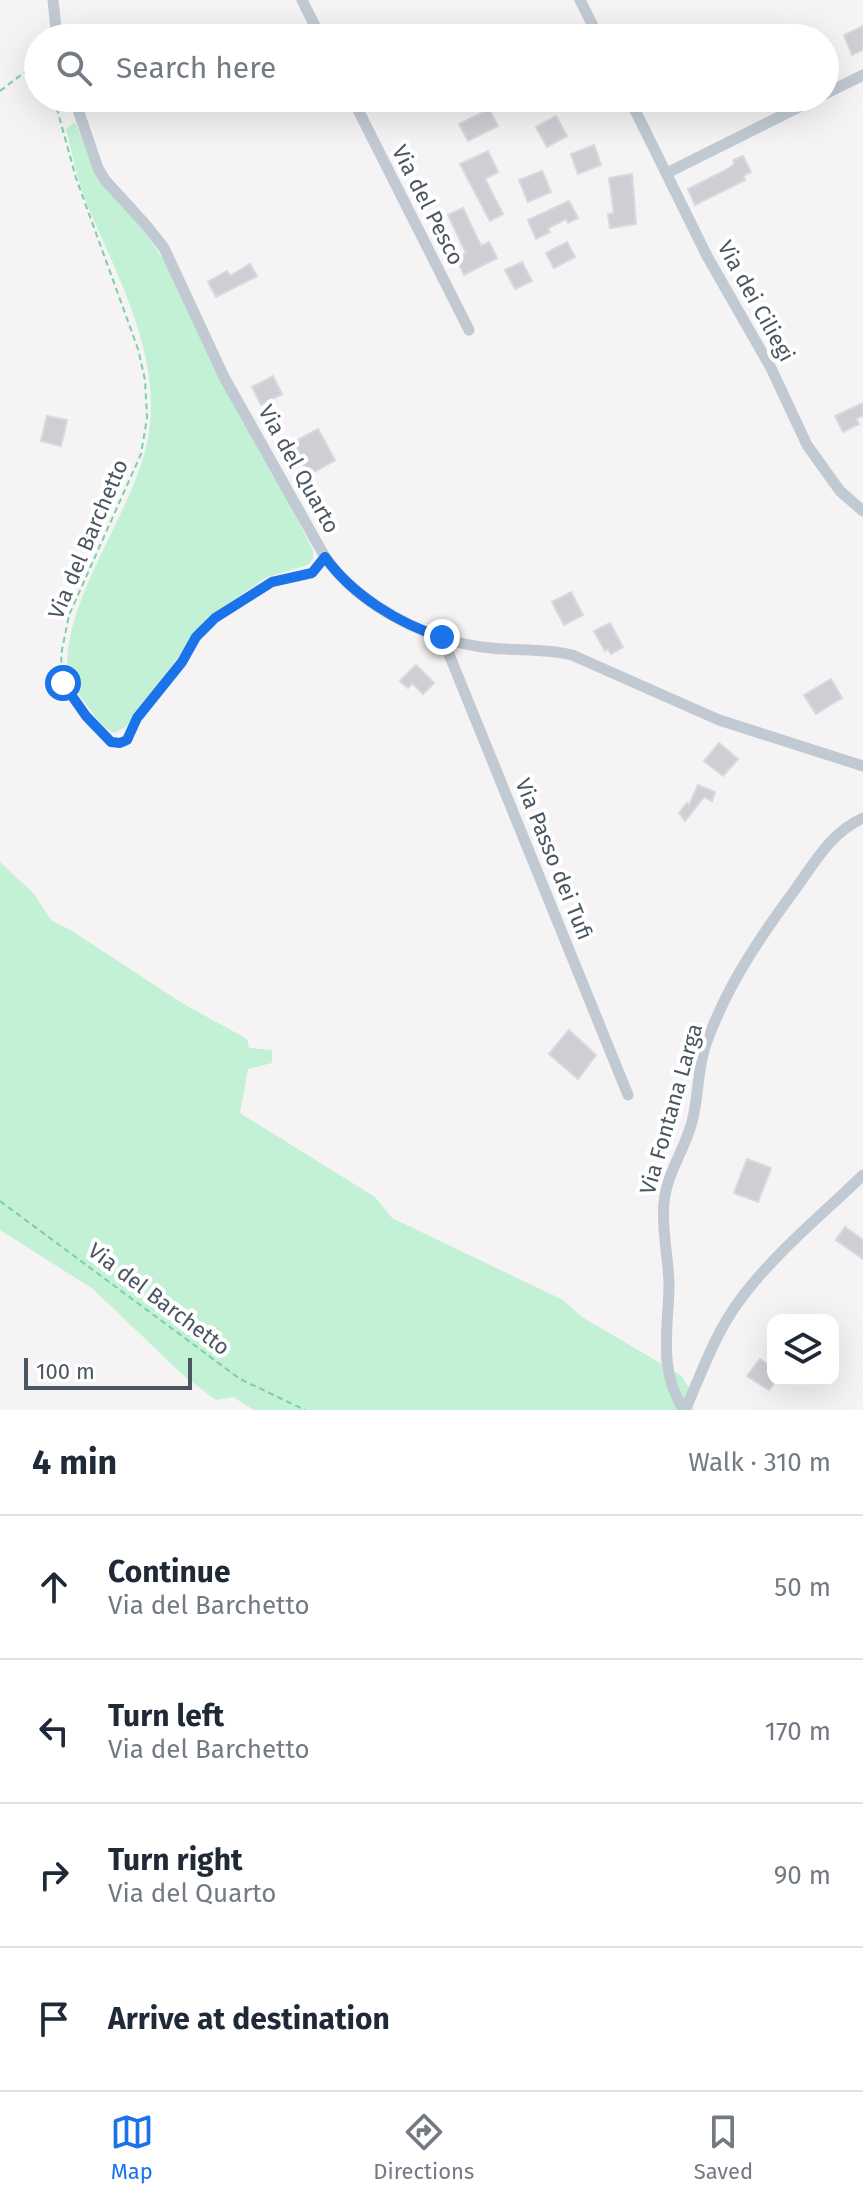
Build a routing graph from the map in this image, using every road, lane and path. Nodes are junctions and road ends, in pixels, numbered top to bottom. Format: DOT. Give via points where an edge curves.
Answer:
graph roads {
  1 [pos="53,0"];
  2 [pos="302,0"];
  3 [pos="580,0"];
  4 [pos="56,24"];
  5 [pos="314,24"];
  6 [pos="592,24"];
  7 [pos="24,73"];
  8 [pos="863,75"];
  9 [pos="839,87"];
  10 [pos="0,91"];
  11 [pos="58,112"];
  12 [pos="79,112"];
  13 [pos="359,112"];
  14 [pos="636,112"];
  15 [pos="789,112"];
  16 [pos="667,173"];
  17 [pos="469,330"];
  18 [pos="863,511"];
  19 [pos="325,557"];
  20 [pos="442,637"];
  21 [pos="863,766"];
  22 [pos="863,818"];
  23 [pos="628,1095"];
  24 [pos="863,1175"];
  25 [pos="0,1201"];
  26 [pos="305,1410"];
  27 [pos="684,1410"];
  1 -- 4 [label="street"];
  2 -- 5 [label="street"];
  3 -- 6 [label="street"];
  7 -- 10 [label="path"];
  8 -- 9 [label="street"];
  11 -- 19 [label="path, Via del Barchetto" via="138,349 147,418 141,454 69,615 61,655 63,683 111,742 127,740 137,718 215,618 272,582 312,573"];
  12 -- 19 [label="street, Via del Quarto" via="98,168 164,248 224,377"];
  13 -- 17 [label="street, Via del Pesco"];
  14 -- 16 [label="street, Via dei Ciliegi"];
  15 -- 16 [label="street"];
  16 -- 18 [label="street, Via dei Ciliegi" via="807,445 840,491"];
  19 -- 20 [label="street, Via del Quarto" via="377,605"];
  20 -- 21 [label="street, Via del Quarto" via="484,648 576,656 719,720"];
  20 -- 23 [label="street, Via Passo dei Tufi"];
  22 -- 27 [label="street, Via Fontana Larga" via="831,841 753,947 706,1045 693,1121 664,1204 669,1287 664,1350 670,1381"];
  24 -- 27 [label="street" via="738,1303"];
  25 -- 26 [label="path, Via del Barchetto" via="240,1379"];
}
